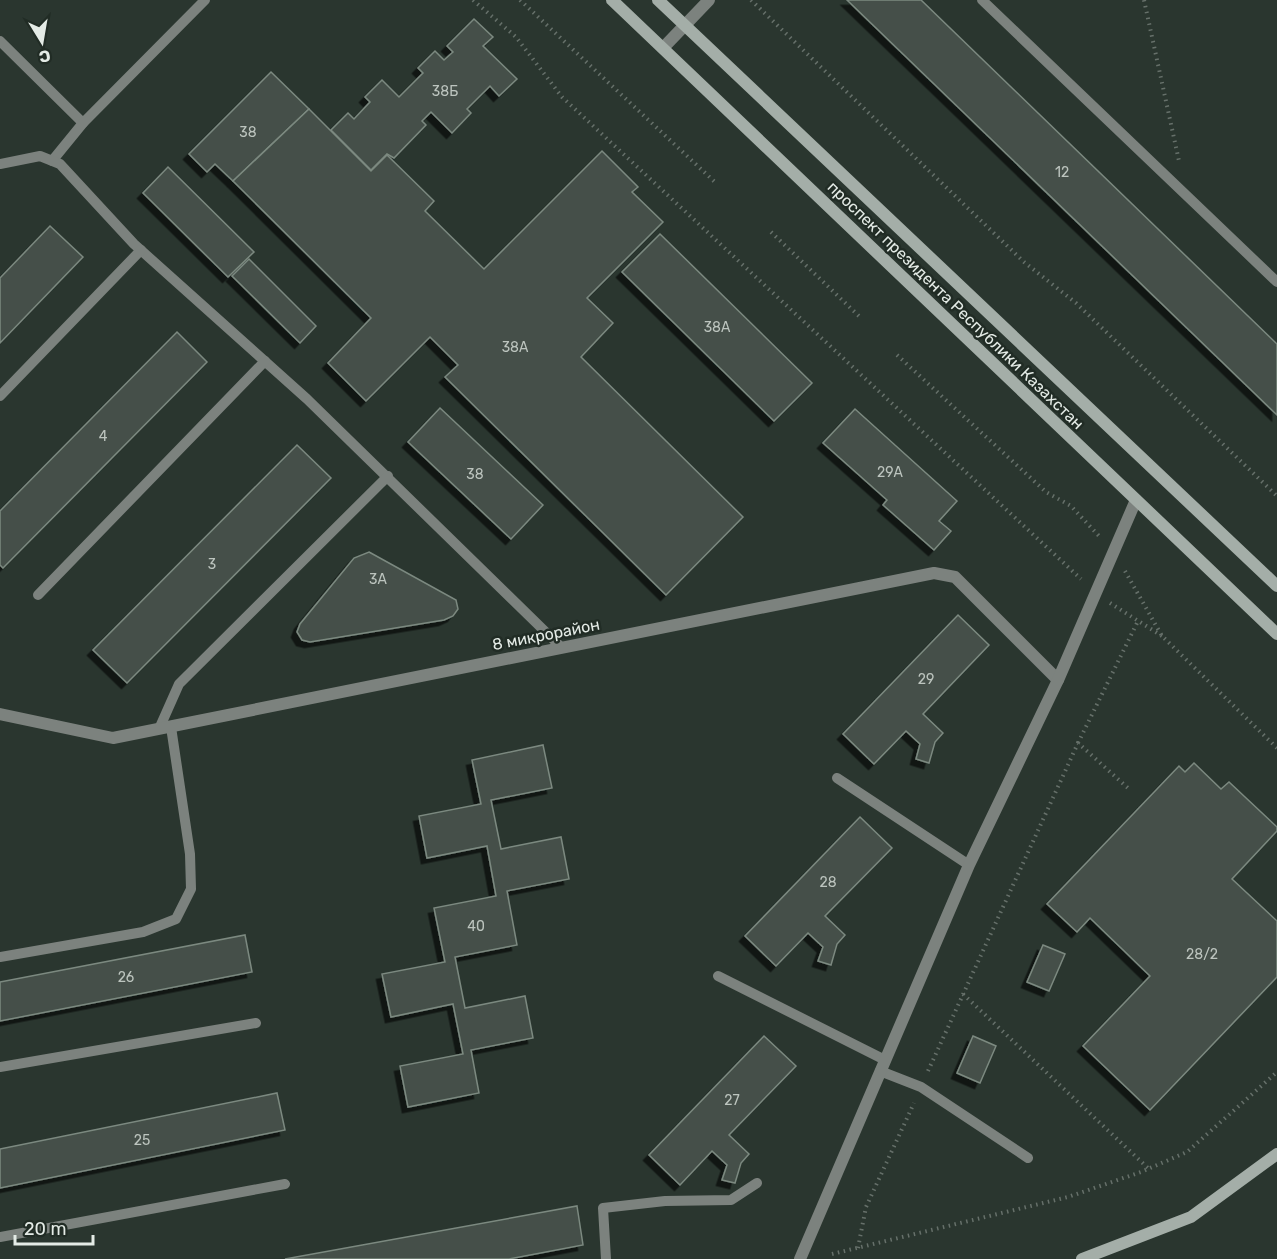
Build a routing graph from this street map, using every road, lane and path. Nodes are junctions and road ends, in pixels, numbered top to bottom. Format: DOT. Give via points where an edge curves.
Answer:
graph roads {
  1 [pos="205,0"];
  2 [pos="473,0"];
  3 [pos="520,0"];
  4 [pos="612,0"];
  5 [pos="658,0"];
  6 [pos="709,0"];
  7 [pos="751,0"];
  8 [pos="982,0"];
  9 [pos="1144,0"];
  10 [pos="685,26"];
  11 [pos="0,41"];
  12 [pos="663,48"];
  13 [pos="83,123"];
  14 [pos="52,161"];
  15 [pos="1179,162"];
  16 [pos="0,164"];
  17 [pos="717,184"];
  18 [pos="771,232"];
  19 [pos="141,250"];
  20 [pos="1277,282"];
  21 [pos="861,318"];
  22 [pos="897,356"];
  23 [pos="266,361"];
  24 [pos="0,396"];
  25 [pos="388,476"];
  26 [pos="1277,496"];
  27 [pos="1136,500"];
  28 [pos="1114,552"];
  29 [pos="1277,586"];
  30 [pos="1096,594"];
  31 [pos="38,595"];
  32 [pos="1138,621"];
  33 [pos="1277,634"];
  34 [pos="1162,636"];
  35 [pos="562,648"];
  36 [pos="1058,680"];
  37 [pos="0,714"];
  38 [pos="165,728"];
  39 [pos="1078,743"];
  40 [pos="1277,748"];
  41 [pos="837,778"];
  42 [pos="1128,788"];
  43 [pos="969,865"];
  44 [pos="0,957"];
  45 [pos="718,976"];
  46 [pos="963,994"];
  47 [pos="256,1023"];
  48 [pos="883,1065"];
  49 [pos="0,1067"];
  50 [pos="1277,1072"];
  51 [pos="921,1087"];
  52 [pos="1277,1154"];
  53 [pos="1028,1158"];
  54 [pos="1149,1169"];
  55 [pos="757,1183"];
  56 [pos="285,1184"];
  57 [pos="0,1237"];
  58 [pos="858,1248"];
  59 [pos="832,1254"];
  60 [pos="606,1259"];
  61 [pos="800,1259"];
  62 [pos="1082,1259"];
  1 -- 13 [label="lane"];
  2 -- 30 [label="path" via="516,37 562,97"];
  3 -- 17 [label="path"];
  4 -- 12 [label="main road, проспект президента Республики Казахстан"];
  5 -- 10 [label="main road, проспект президента Республики Казахстан"];
  6 -- 10 [label="street"];
  7 -- 26 [label="path" via="1024,262 1076,303"];
  8 -- 20 [label="lane"];
  9 -- 15 [label="path"];
  10 -- 12 [label="street"];
  10 -- 29 [label="main road, проспект президента Республики Казахстан"];
  11 -- 13 [label="lane"];
  12 -- 27 [label="main road, проспект президента Республики Казахстан"];
  13 -- 14 [label="lane"];
  14 -- 16 [label="lane" via="40,156"];
  14 -- 19 [label="lane" via="60,164"];
  18 -- 21 [label="path"];
  19 -- 23 [label="lane"];
  19 -- 24 [label="lane"];
  22 -- 28 [label="path" via="1046,492 1071,506"];
  23 -- 25 [label="lane"];
  23 -- 31 [label="lane"];
  25 -- 35 [label="lane"];
  25 -- 38 [label="lane" via="179,684"];
  27 -- 28 [label="street"];
  27 -- 33 [label="main road, проспект президента Республики Казахстан"];
  28 -- 30 [label="street"];
  28 -- 34 [label="path"];
  30 -- 32 [label="path"];
  30 -- 36 [label="street"];
  32 -- 34 [label="path"];
  32 -- 39 [label="path"];
  34 -- 40 [label="path"];
  35 -- 36 [label="street, 8 микрорайон" via="934,573 955,577"];
  35 -- 38 [label="street, 8 микрорайон"];
  36 -- 43 [label="street"];
  37 -- 38 [label="street, 8 микрорайон" via="112,738"];
  38 -- 44 [label="lane" via="190,854 191,889 176,919 143,932"];
  39 -- 42 [label="path"];
  39 -- 46 [label="path"];
  41 -- 43 [label="lane"];
  43 -- 48 [label="street"];
  45 -- 48 [label="lane"];
  46 -- 51 [label="path"];
  46 -- 54 [label="path"];
  47 -- 49 [label="lane"];
  48 -- 51 [label="lane"];
  48 -- 61 [label="street"];
  50 -- 54 [label="path" via="1187,1152"];
  51 -- 53 [label="lane"];
  51 -- 58 [label="path" via="867,1207"];
  52 -- 62 [label="main road" via="1191,1216"];
  54 -- 58 [label="path" via="1068,1197"];
  55 -- 60 [label="lane" via="731,1200 665,1201 603,1208"];
  56 -- 57 [label="lane"];
  58 -- 59 [label="path"];
}
